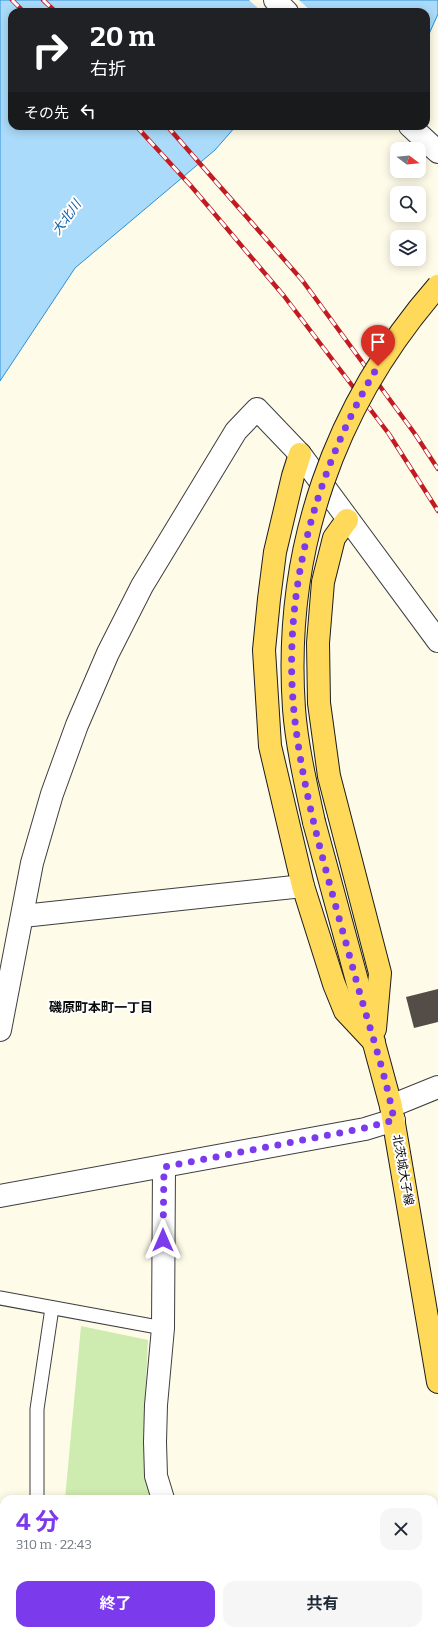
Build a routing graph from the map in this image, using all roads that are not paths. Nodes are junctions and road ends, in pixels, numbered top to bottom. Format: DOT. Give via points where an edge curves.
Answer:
graph roads {
  1 [pos="274,0"];
  2 [pos="283,8"];
  3 [pos="414,130"];
  4 [pos="435,149"];
  5 [pos="438,286"];
  6 [pos="300,454"];
  7 [pos="347,520"];
  8 [pos="438,641"];
  9 [pos="303,886"];
  10 [pos="23,916"];
  11 [pos="0,1030"];
  12 [pos="374,1042"];
  13 [pos="438,1087"];
  14 [pos="393,1113"];
  15 [pos="164,1167"];
  16 [pos="0,1196"];
  17 [pos="0,1298"];
  18 [pos="52,1308"];
  19 [pos="163,1328"];
  20 [pos="438,1382"];
  21 [pos="37,1495"];
  22 [pos="162,1495"];
  1 -- 2 [label="street"];
  3 -- 4 [label="street"];
  5 -- 12 [label="main road, 北茨城大子線, bridge" via="384,356 354,408 327,470 312,514 304,546 295,609 293,688 298,742 314,822"];
  6 -- 7 [label="street"];
  6 -- 9 [label="main road" via="275,552 264,650 270,746"];
  6 -- 10 [label="street" via="257,409 236,431 142,586 108,653 77,725 52,794 32,863"];
  7 -- 8 [label="street"];
  7 -- 12 [label="main road" via="334,538 323,582 318,643 319,703 329,776 380,973"];
  9 -- 10 [label="street"];
  9 -- 12 [label="main road" via="345,1011"];
  10 -- 11 [label="street"];
  12 -- 14 [label="main road, 北茨城大子線"];
  13 -- 14 [label="street"];
  14 -- 15 [label="street" via="365,1128"];
  14 -- 20 [label="main road, 北茨城大子線"];
  15 -- 16 [label="street"];
  15 -- 19 [label="street"];
  17 -- 18 [label="lane"];
  18 -- 19 [label="lane"];
  18 -- 21 [label="lane" via="37,1409"];
  19 -- 22 [label="street" via="155,1442 156,1476"];
}
